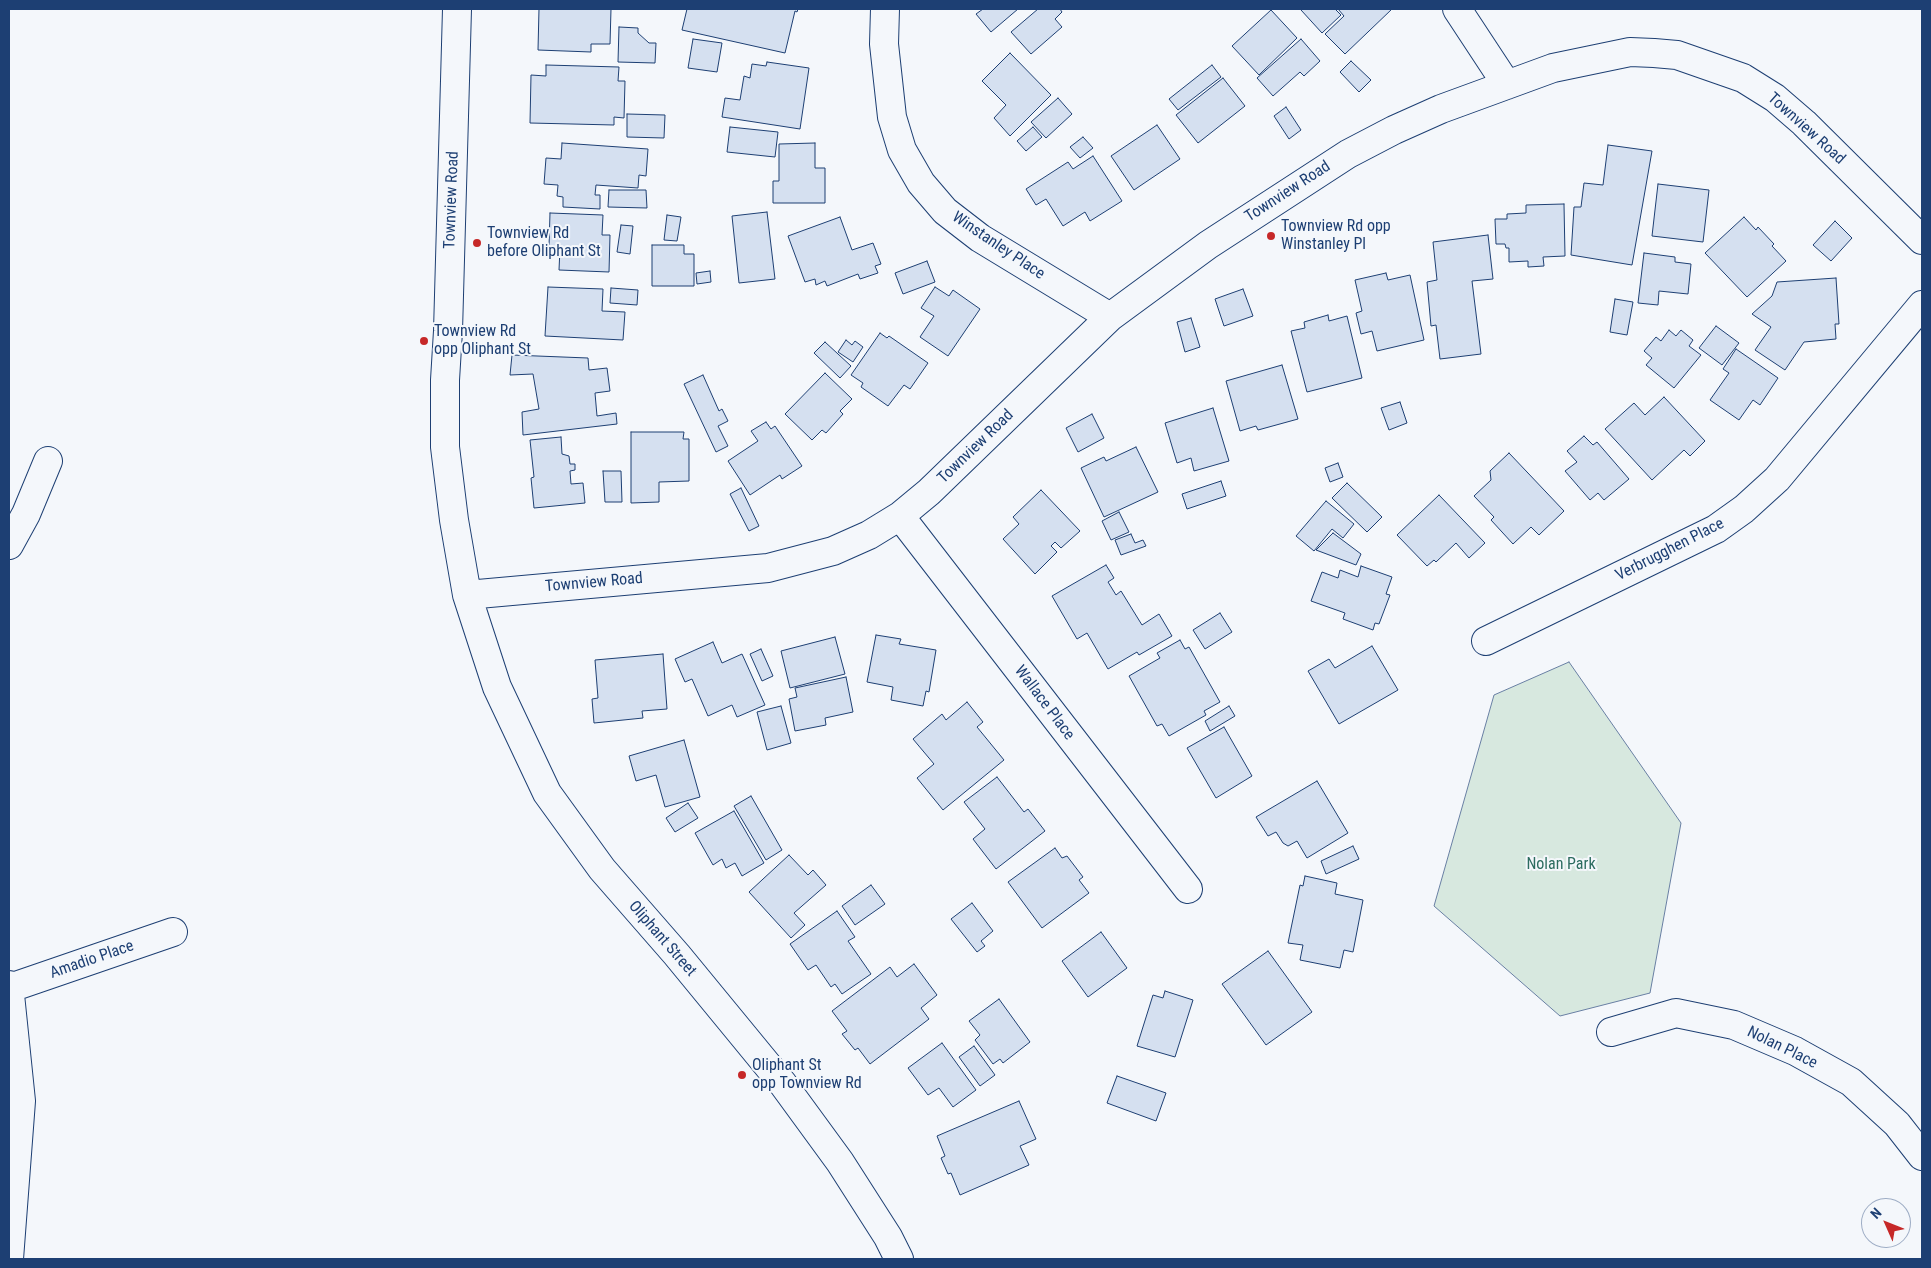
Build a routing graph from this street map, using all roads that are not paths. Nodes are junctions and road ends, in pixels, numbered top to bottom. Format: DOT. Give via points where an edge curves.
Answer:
graph roads {
  1 [pos="457,9"];
  2 [pos="885,9"];
  3 [pos="1457,9"];
  4 [pos="1507,85"];
  5 [pos="1922,240"];
  6 [pos="1922,305"];
  7 [pos="1110,317"];
  8 [pos="48,461"];
  9 [pos="900,516"];
  10 [pos="9,545"];
  11 [pos="467,595"];
  12 [pos="1486,641"];
  13 [pos="1188,889"];
  14 [pos="173,932"];
  15 [pos="10,986"];
  16 [pos="1611,1032"];
  17 [pos="1922,1156"];
  18 [pos="9,1259"];
  19 [pos="899,1259"];
  1 -- 11 [label="street, Townview Road" via="445,380 446,447"];
  2 -- 7 [label="street, Winstanley Place" via="884,44 892,117 902,150 921,183 945,211 980,238"];
  3 -- 4 [label="street"];
  4 -- 5 [label="street, Townview Road" via="1553,68 1630,52 1677,56 1743,78 1782,104"];
  4 -- 7 [label="street, Townview Road" via="1402,126 1348,154 1208,245"];
  6 -- 12 [label="street, Verbrugghen Place" via="1777,478 1744,509 1716,529"];
  7 -- 9 [label="street, Townview Road" via="929,492"];
  8 -- 10 [label="street"];
  9 -- 11 [label="street, Townview Road" via="834,551 768,568"];
  9 -- 13 [label="street, Wallace Place"];
  11 -- 19 [label="street, Oliphant Street" via="497,687 547,793 602,869 783,1084 840,1162"];
  14 -- 15 [label="street, Amadio Place"];
  15 -- 18 [label="street" via="21,1101"];
  16 -- 17 [label="street, Nolan Place" via="1676,1013 1734,1025 1795,1051 1851,1082 1898,1124"];
}
